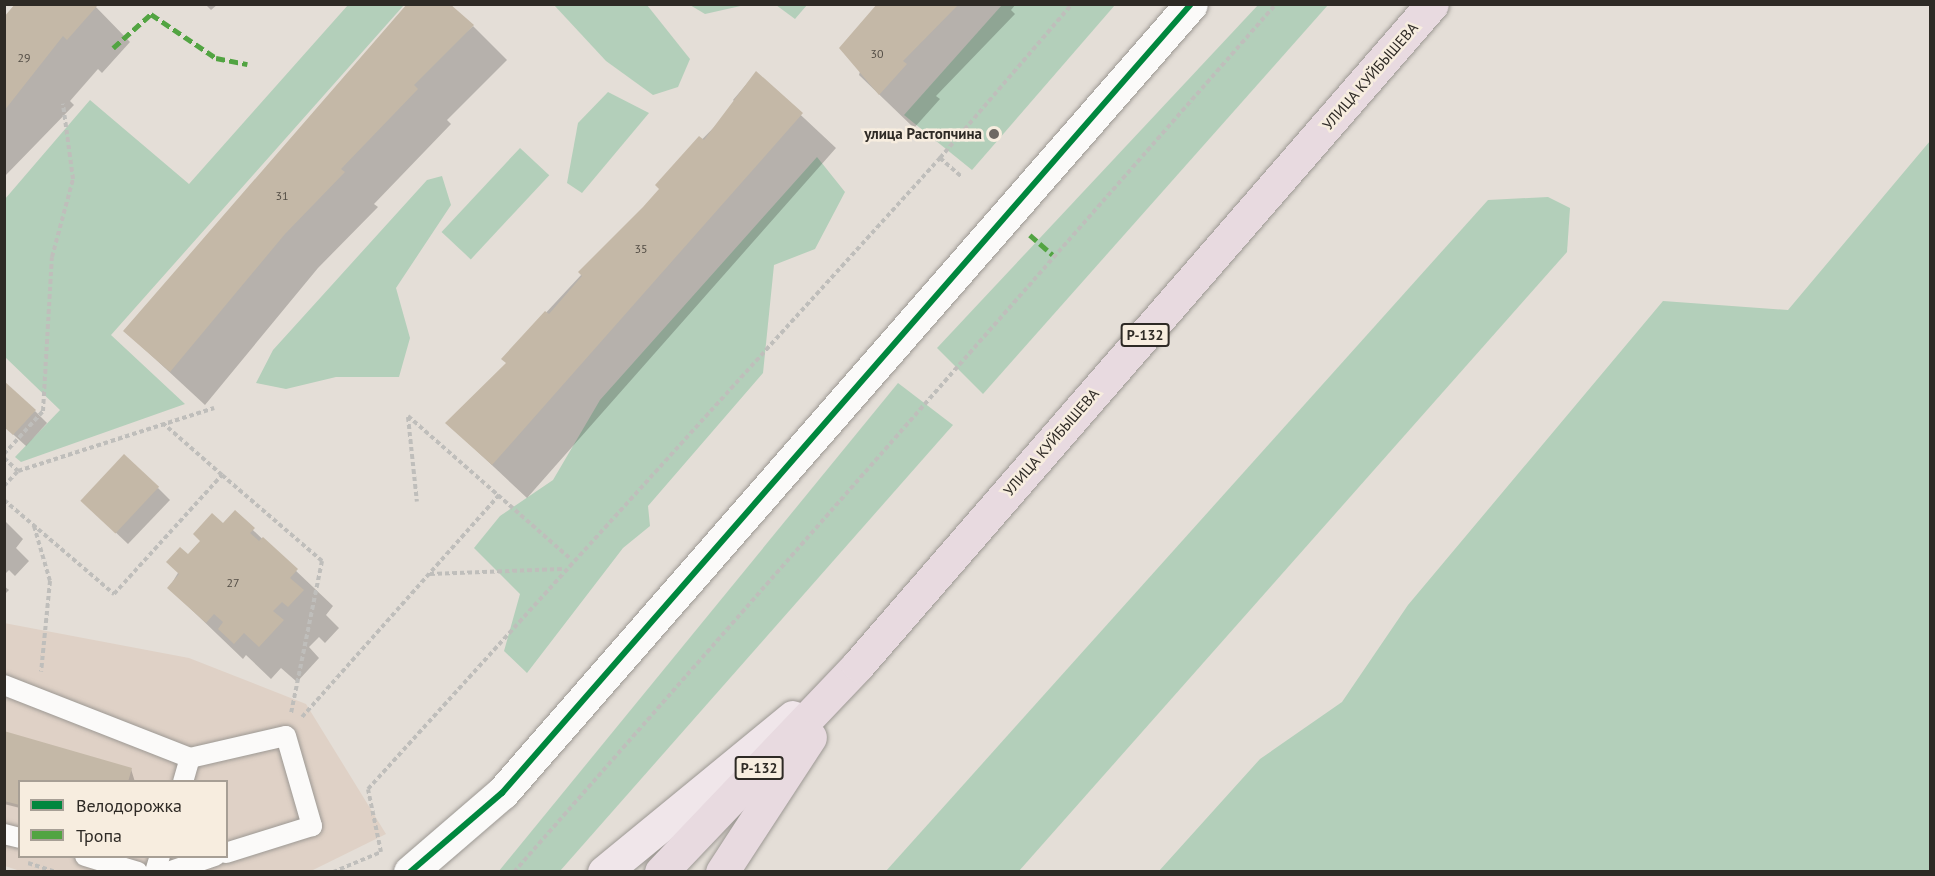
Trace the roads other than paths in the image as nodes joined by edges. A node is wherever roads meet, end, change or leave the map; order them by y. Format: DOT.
graph roads {
  1 [pos="1191,4"];
  2 [pos="1432,4"];
  3 [pos="858,665"];
  4 [pos="4,685"];
  5 [pos="190,758"];
  6 [pos="184,780"];
  7 [pos="228,852"];
  8 [pos="92,858"];
  9 [pos="209,858"];
  10 [pos="138,872"];
  11 [pos="168,872"];
  12 [pos="410,872"];
  13 [pos="604,872"];
  14 [pos="661,872"];
  15 [pos="722,872"];
  1 -- 12 [label="street"];
  2 -- 3 [label="highway, УЛИЦА КУЙБЫШЕВА / Р-132"];
  3 -- 13 [label="main road"];
  3 -- 14 [label="highway, УЛИЦА КУЙБЫШЕВА / Р-132"];
  3 -- 15 [label="highway, Р-132"];
  4 -- 5 [label="lane"];
  5 -- 6 [label="lane"];
  5 -- 7 [label="lane"];
  8 -- 10 [label="lane"];
  9 -- 11 [label="lane"];
}
